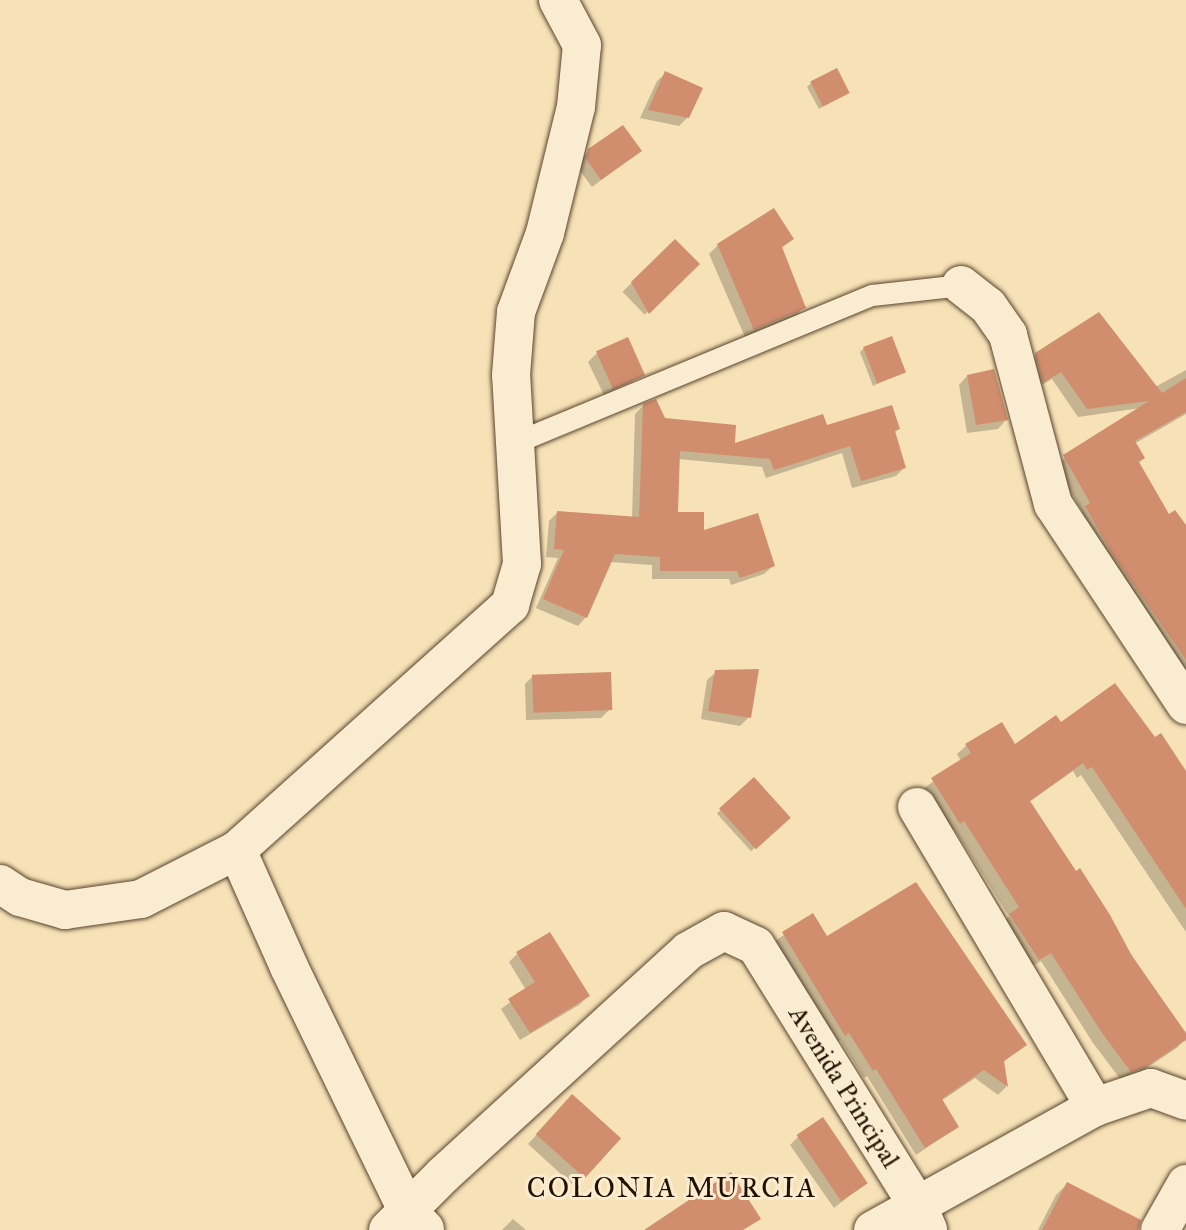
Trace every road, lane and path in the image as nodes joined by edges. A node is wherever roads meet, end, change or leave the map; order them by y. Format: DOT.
graph roads {
  1 [pos="558,0"];
  2 [pos="961,285"];
  3 [pos="514,443"];
  4 [pos="1186,705"];
  5 [pos="917,807"];
  6 [pos="237,849"];
  7 [pos="0,884"];
  8 [pos="1186,1101"];
  9 [pos="1096,1107"];
  10 [pos="1186,1184"];
  11 [pos="923,1218"];
  12 [pos="407,1224"];
  13 [pos="873,1230"];
  14 [pos="1160,1230"];
  1 -- 3 [label="street"];
  2 -- 3 [label="lane"];
  2 -- 4 [label="street"];
  3 -- 6 [label="street"];
  5 -- 9 [label="street"];
  6 -- 7 [label="street"];
  6 -- 12 [label="street"];
  8 -- 9 [label="street"];
  9 -- 11 [label="street"];
  10 -- 14 [label="street"];
  11 -- 12 [label="street, Avenida Principal"];
  11 -- 13 [label="street"];
}
